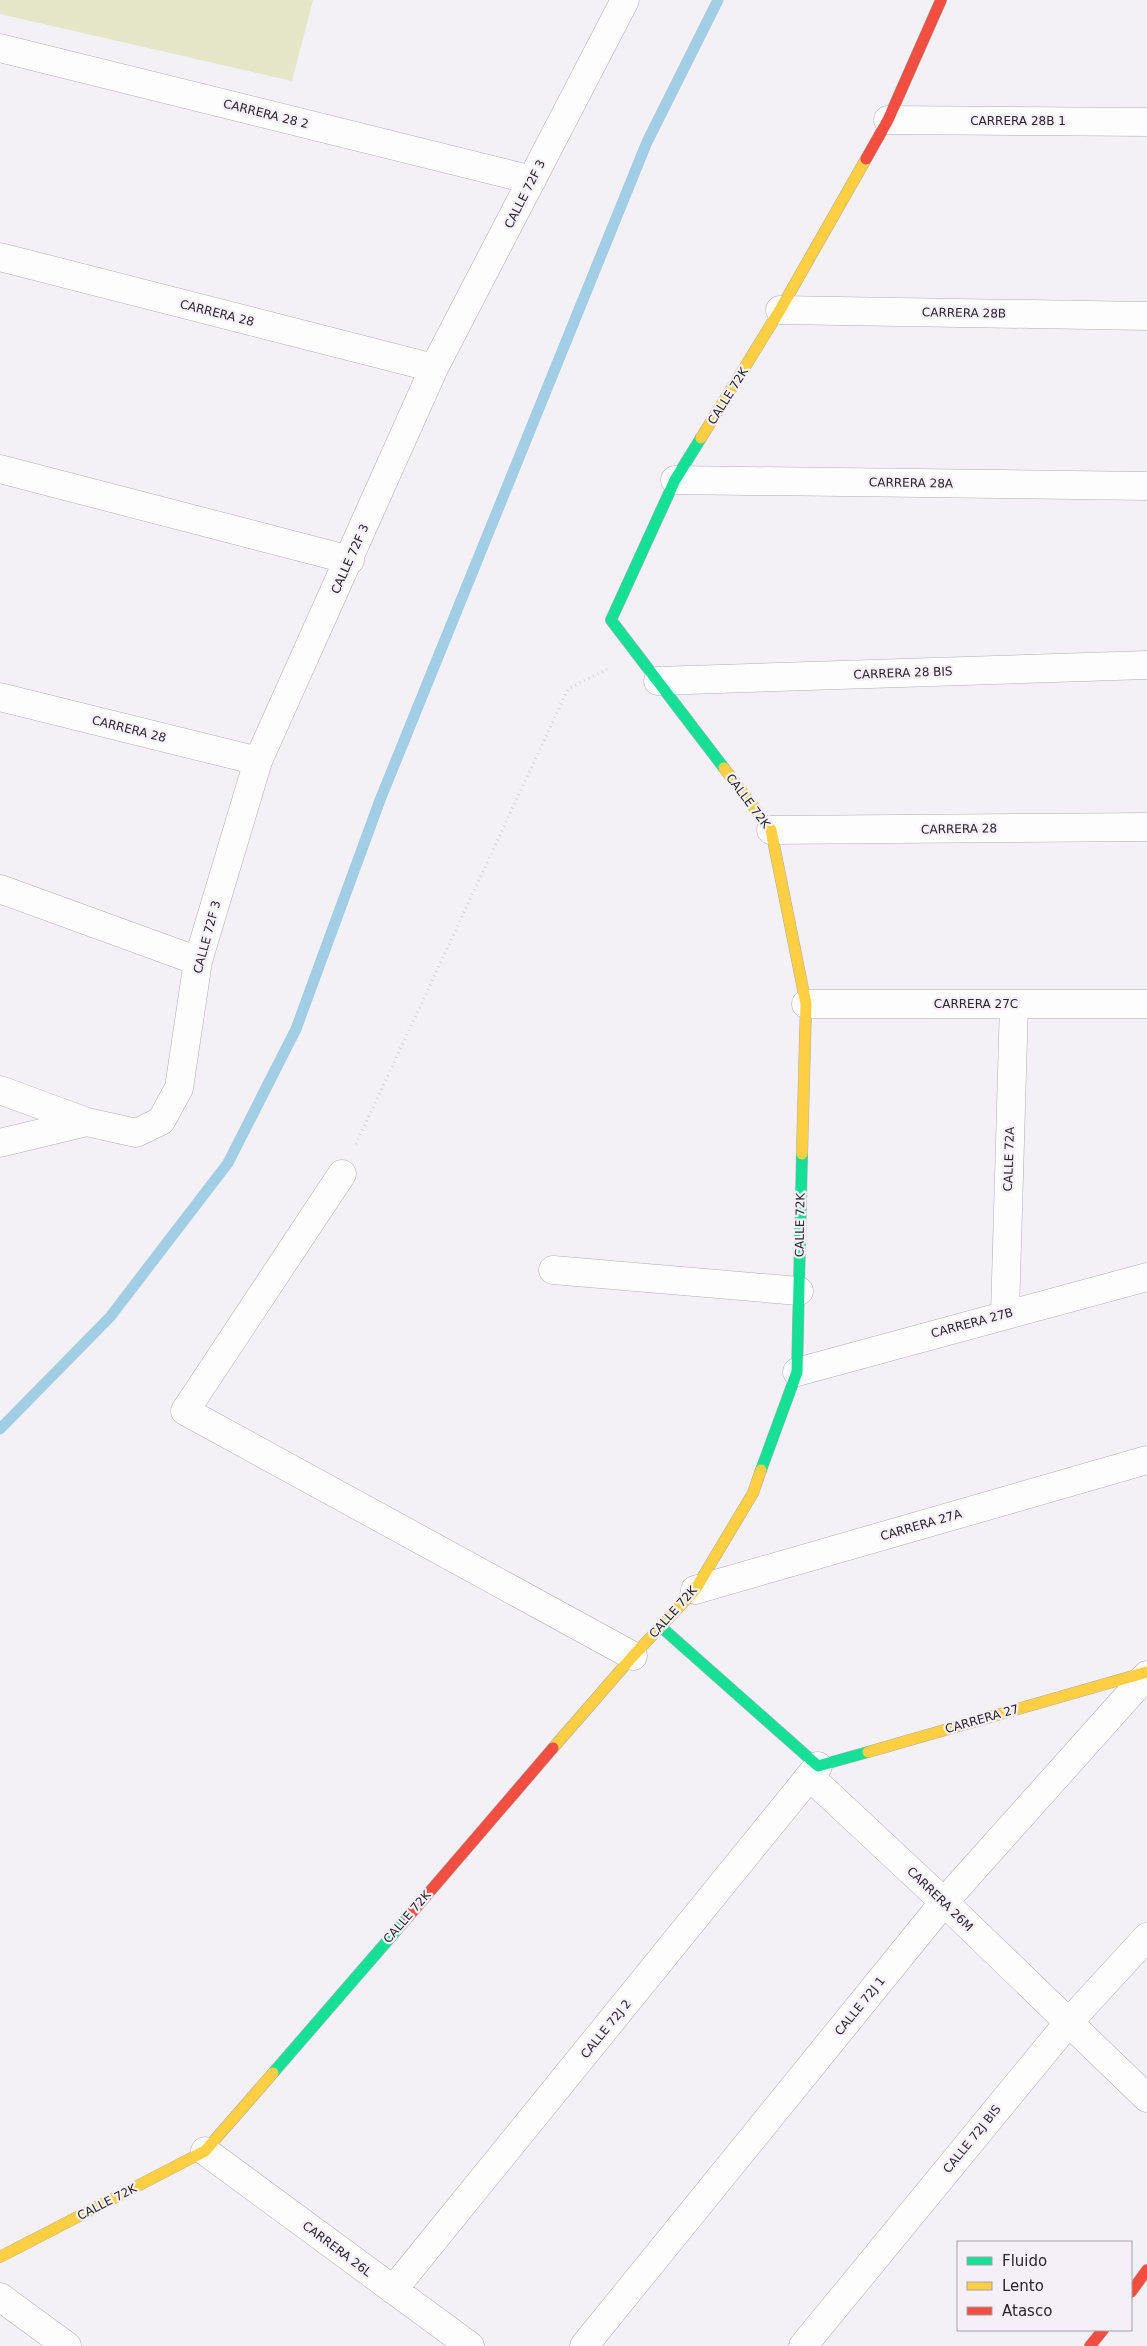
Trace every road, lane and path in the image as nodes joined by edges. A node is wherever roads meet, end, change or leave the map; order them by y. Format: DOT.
graph roads {
  1 [pos="625,0"];
  2 [pos="941,0"];
  3 [pos="0,48"];
  4 [pos="888,120"];
  5 [pos="1147,122"];
  6 [pos="532,180"];
  7 [pos="0,257"];
  8 [pos="780,310"];
  9 [pos="1147,316"];
  10 [pos="434,368"];
  11 [pos="0,469"];
  12 [pos="675,480"];
  13 [pos="1147,486"];
  14 [pos="350,560"];
  15 [pos="636,653"];
  16 [pos="1147,665"];
  17 [pos="658,681"];
  18 [pos="0,696"];
  19 [pos="258,761"];
  20 [pos="1147,827"];
  21 [pos="770,830"];
  22 [pos="0,889"];
  23 [pos="198,961"];
  24 [pos="806,1004"];
  25 [pos="1014,1004"];
  26 [pos="1147,1004"];
  27 [pos="0,1090"];
  28 [pos="87,1122"];
  29 [pos="0,1143"];
  30 [pos="342,1174"];
  31 [pos="553,1270"];
  32 [pos="1147,1277"];
  33 [pos="799,1292"];
  34 [pos="1004,1314"];
  35 [pos="797,1372"];
  36 [pos="1147,1460"];
  37 [pos="695,1590"];
  38 [pos="660,1626"];
  39 [pos="633,1656"];
  40 [pos="1147,1673"];
  41 [pos="814,1772"];
  42 [pos="944,1902"];
  43 [pos="1147,1937"];
  44 [pos="1068,2023"];
  45 [pos="1147,2098"];
  46 [pos="205,2151"];
  47 [pos="0,2258"];
  48 [pos="1147,2270"];
  49 [pos="393,2290"];
  50 [pos="1132,2291"];
  51 [pos="0,2297"];
  52 [pos="1101,2331"];
  53 [pos="67,2346"];
  54 [pos="470,2346"];
  55 [pos="584,2346"];
  56 [pos="802,2346"];
  57 [pos="1090,2346"];
  1 -- 6 [label="street, CALLE 72F 3"];
  2 -- 4 [label="street, CALLE 72K"];
  3 -- 6 [label="street, CARRERA 28 2"];
  4 -- 5 [label="street, CARRERA 28B 1"];
  4 -- 8 [label="street, CALLE 72K"];
  6 -- 10 [label="street, CALLE 72F 3"];
  7 -- 10 [label="street, CARRERA 28"];
  8 -- 9 [label="street, CARRERA 28B"];
  8 -- 12 [label="street, CALLE 72K"];
  10 -- 14 [label="street, CALLE 72F 3"];
  11 -- 14 [label="street"];
  12 -- 13 [label="street, CARRERA 28A"];
  12 -- 15 [label="street, CALLE 72K"];
  14 -- 19 [label="street, CALLE 72F 3"];
  15 -- 17 [label="street, CALLE 72K"];
  15 -- 30 [label="path"];
  16 -- 17 [label="street, CARRERA 28 BIS"];
  17 -- 21 [label="street, CALLE 72K"];
  18 -- 19 [label="street, CARRERA 28"];
  19 -- 23 [label="street, CALLE 72F 3"];
  20 -- 21 [label="street, CARRERA 28"];
  21 -- 24 [label="street, CALLE 72K"];
  22 -- 23 [label="street"];
  23 -- 28 [label="street, CALLE 72F 3"];
  24 -- 25 [label="street, CARRERA 27C"];
  24 -- 33 [label="street, CALLE 72K"];
  25 -- 26 [label="street, CARRERA 27C"];
  25 -- 34 [label="street, CALLE 72A"];
  27 -- 28 [label="street"];
  28 -- 29 [label="street"];
  30 -- 39 [label="street"];
  31 -- 33 [label="street"];
  32 -- 34 [label="street, CARRERA 27B"];
  33 -- 35 [label="street, CALLE 72K"];
  34 -- 35 [label="street, CARRERA 27B"];
  35 -- 37 [label="street, CALLE 72K"];
  36 -- 37 [label="street, CARRERA 27A"];
  37 -- 38 [label="street, CALLE 72K"];
  38 -- 39 [label="street, CALLE 72K"];
  38 -- 41 [label="street, CARRERA 26M"];
  39 -- 46 [label="street, CALLE 72K"];
  40 -- 41 [label="street, CARRERA 27"];
  40 -- 42 [label="street, CALLE 72J 1"];
  41 -- 42 [label="street, CARRERA 26M"];
  41 -- 49 [label="street, CALLE 72J 2"];
  42 -- 44 [label="street, CARRERA 26M"];
  42 -- 55 [label="street, CALLE 72J 1"];
  43 -- 44 [label="street, CALLE 72J BIS"];
  44 -- 45 [label="street, CARRERA 26M"];
  44 -- 56 [label="street, CALLE 72J BIS"];
  46 -- 47 [label="street, CALLE 72K"];
  46 -- 49 [label="street, CARRERA 26L"];
  48 -- 50 [label="street"];
  49 -- 54 [label="street, CARRERA 26L"];
  51 -- 53 [label="street"];
  52 -- 57 [label="street"];
}
